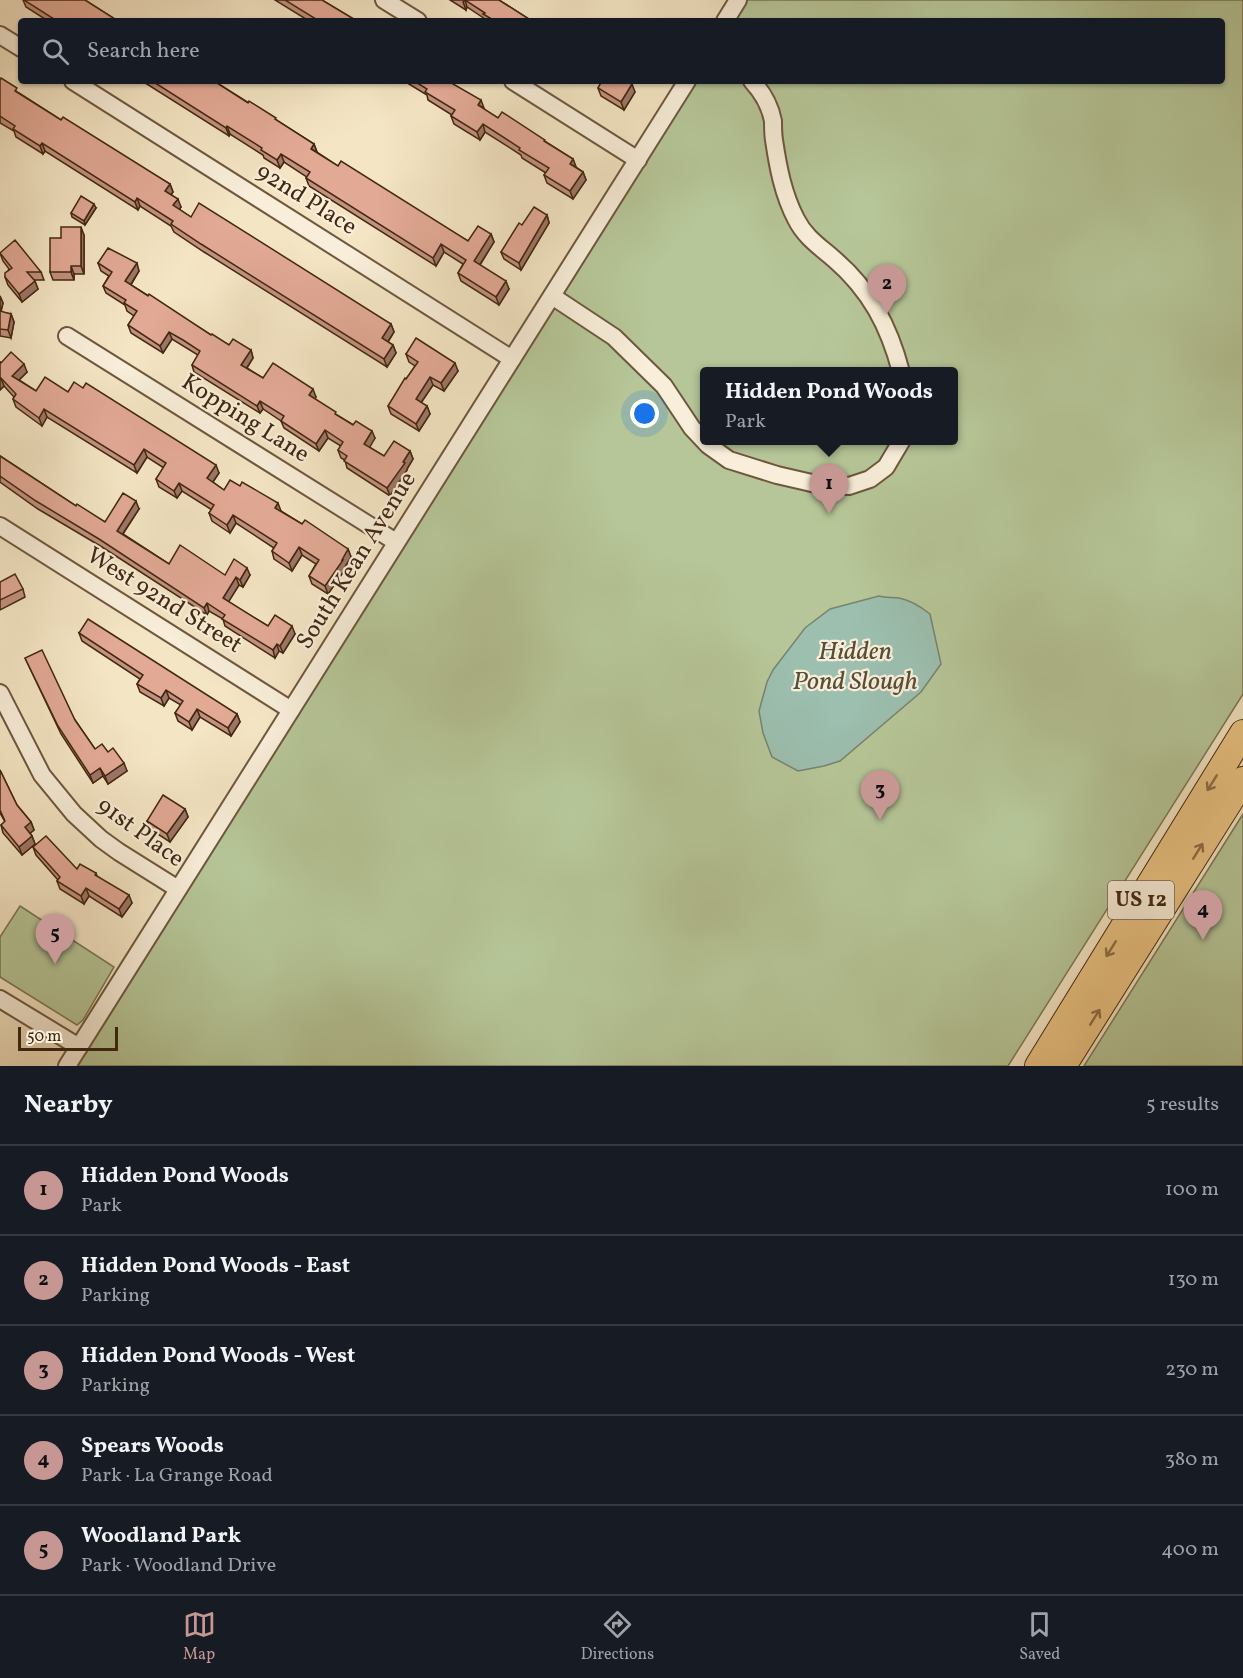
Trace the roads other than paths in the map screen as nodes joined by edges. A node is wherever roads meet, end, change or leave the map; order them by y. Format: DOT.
graph roads {
  1 [pos="384,0"];
  2 [pos="738,0"];
  3 [pos="413,18"];
  4 [pos="727,18"];
  5 [pos="0,35"];
  6 [pos="18,46"];
  7 [pos="78,84"];
  8 [pos="518,84"];
  9 [pos="685,84"];
  10 [pos="755,84"];
  11 [pos="638,160"];
  12 [pos="552,296"];
  13 [pos="67,336"];
  14 [pos="512,359"];
  15 [pos="900,367"];
  16 [pos="700,436"];
  17 [pos="708,445"];
  18 [pos="900,445"];
  19 [pos="4,533"];
  20 [pos="396,542"];
  21 [pos="0,693"];
  22 [pos="291,710"];
  23 [pos="1243,733"];
  24 [pos="1243,780"];
  25 [pos="178,889"];
  26 [pos="0,999"];
  27 [pos="79,1047"];
  28 [pos="67,1066"];
  29 [pos="1038,1066"];
  30 [pos="1063,1066"];
  1 -- 3 [label="street"];
  2 -- 4 [label="street"];
  5 -- 6 [label="street"];
  7 -- 14 [label="street, 92nd Place"];
  8 -- 11 [label="street"];
  9 -- 11 [label="street, South Kean Avenue"];
  10 -- 15 [label="street"];
  11 -- 12 [label="street, South Kean Avenue"];
  12 -- 14 [label="street, South Kean Avenue"];
  12 -- 16 [label="street"];
  13 -- 20 [label="street, Kopping Lane"];
  14 -- 20 [label="street, South Kean Avenue"];
  17 -- 18 [label="street"];
  19 -- 22 [label="street, West 92nd Street"];
  20 -- 22 [label="street, South Kean Avenue"];
  21 -- 25 [label="street, 91st Place"];
  22 -- 25 [label="street, South Kean Avenue"];
  23 -- 29 [label="highway, US 12, one-way"];
  30 -- 24 [label="highway, US 12, one-way"];
  25 -- 27 [label="street, South Kean Avenue"];
  26 -- 27 [label="street"];
  27 -- 28 [label="street, South Kean Avenue"];
}
